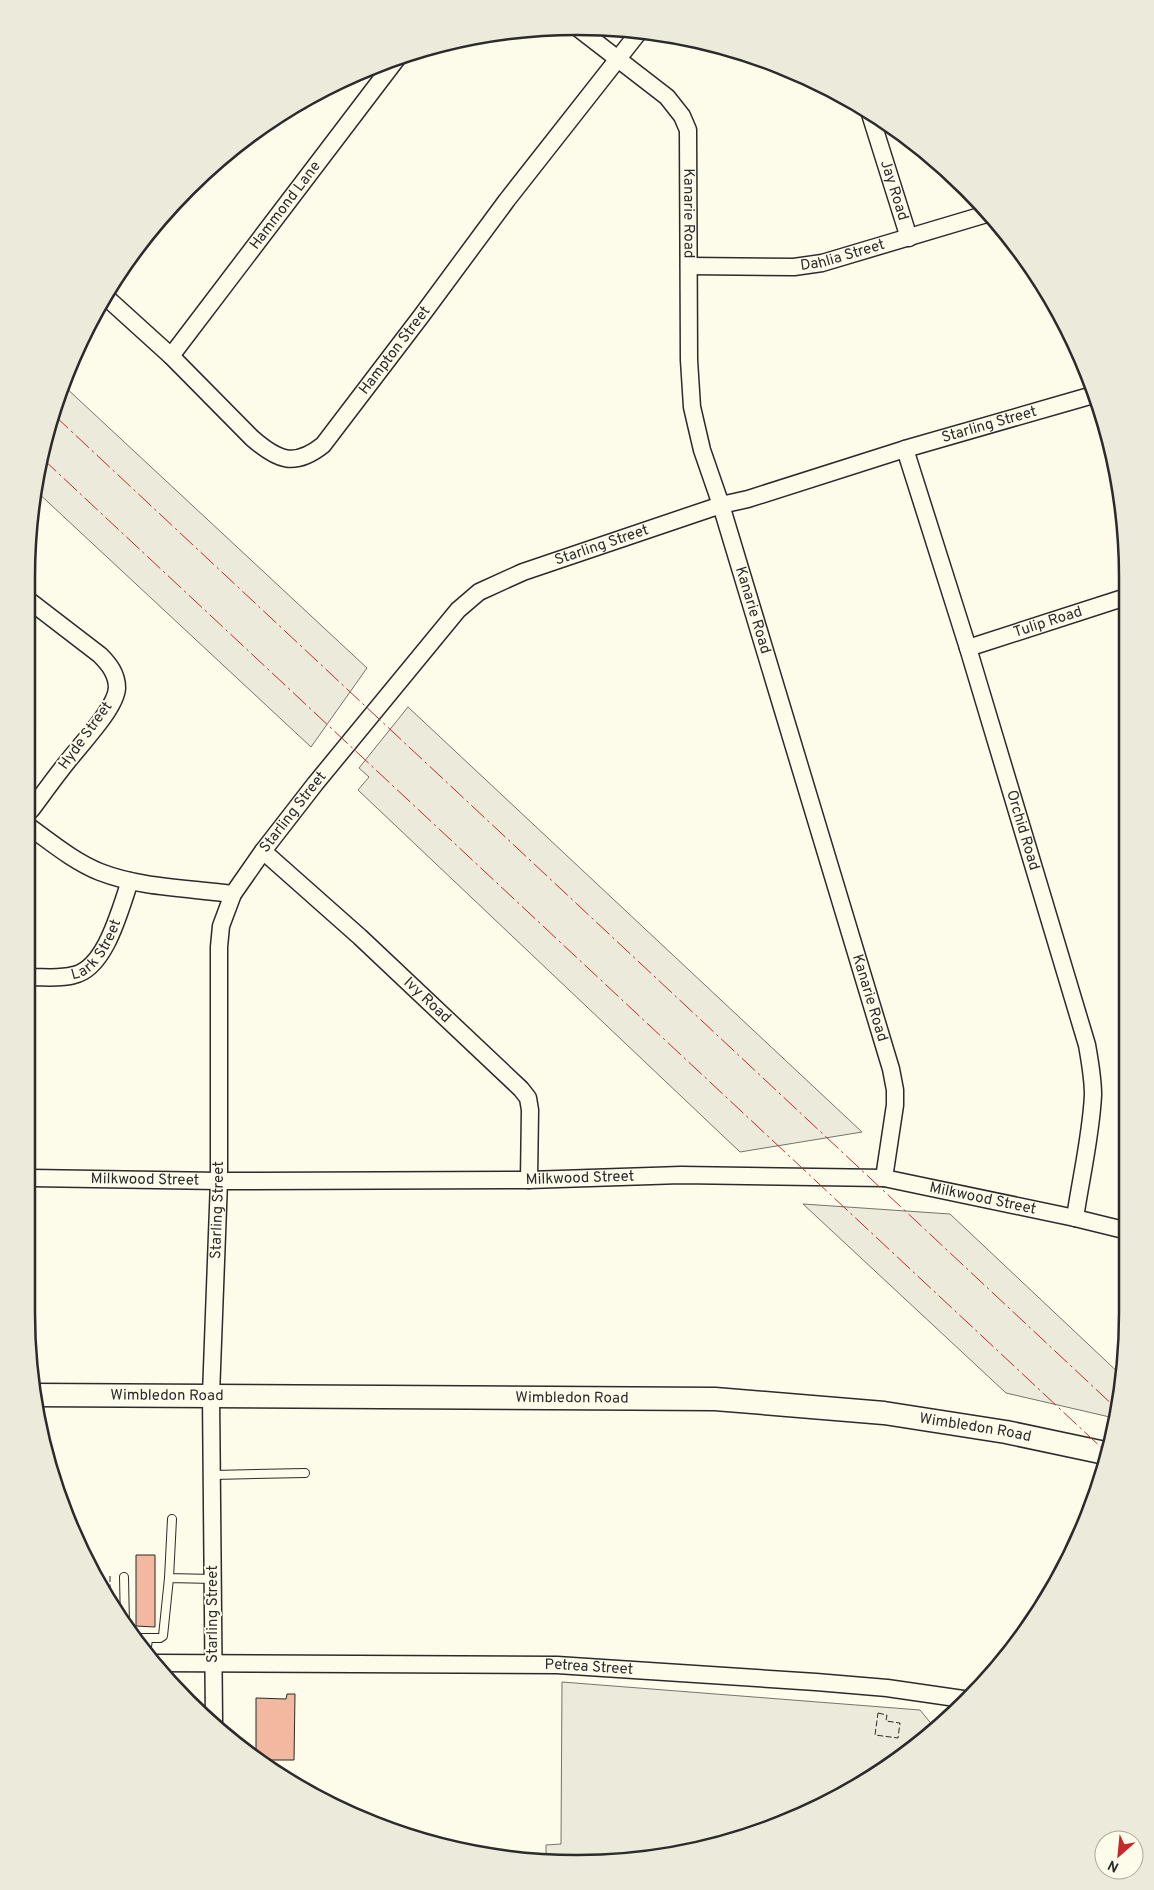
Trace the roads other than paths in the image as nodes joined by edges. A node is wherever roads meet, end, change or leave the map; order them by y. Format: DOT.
graph roads {
  1 [pos="588,35"];
  2 [pos="634,38"];
  3 [pos="618,59"];
  4 [pos="389,69"];
  5 [pos="873,123"];
  6 [pos="980,216"];
  7 [pos="909,238"];
  8 [pos="689,266"];
  9 [pos="111,301"];
  10 [pos="171,356"];
  11 [pos="1088,397"];
  12 [pos="905,449"];
  13 [pos="721,505"];
  14 [pos="1119,599"];
  15 [pos="35,605"];
  16 [pos="968,648"];
  17 [pos="35,805"];
  18 [pos="35,831"];
  19 [pos="263,851"];
  20 [pos="130,881"];
  21 [pos="233,894"];
  22 [pos="35,977"];
  23 [pos="35,1178"];
  24 [pos="884,1178"];
  25 [pos="529,1180"];
  26 [pos="219,1181"];
  27 [pos="1075,1218"];
  28 [pos="1119,1229"];
  29 [pos="42,1395"];
  30 [pos="211,1395"];
  31 [pos="1101,1452"];
  32 [pos="305,1473"];
  33 [pos="213,1474"];
  34 [pos="172,1519"];
  35 [pos="124,1577"];
  36 [pos="169,1578"];
  37 [pos="213,1579"];
  38 [pos="125,1612"];
  39 [pos="144,1639"];
  40 [pos="148,1639"];
  41 [pos="147,1643"];
  42 [pos="164,1663"];
  43 [pos="214,1663"];
  44 [pos="954,1701"];
  45 [pos="214,1714"];
  1 -- 3 [label="street, Kanarie Road"];
  2 -- 3 [label="street, Hampton Street"];
  3 -- 8 [label="street, Kanarie Road"];
  3 -- 10 [label="street, Hampton Street"];
  4 -- 10 [label="street, Hammond Lane"];
  5 -- 7 [label="street, Jay Road"];
  6 -- 7 [label="street, Dahlia Street"];
  7 -- 8 [label="street, Dahlia Street"];
  8 -- 13 [label="street, Kanarie Road"];
  9 -- 10 [label="street, Hampton Street"];
  11 -- 12 [label="street, Starling Street"];
  12 -- 13 [label="street, Starling Street"];
  12 -- 16 [label="street, Orchid Road"];
  13 -- 19 [label="street, Starling Street"];
  13 -- 24 [label="street, Kanarie Road"];
  14 -- 16 [label="street, Tulip Road"];
  15 -- 17 [label="street, Hyde Street"];
  16 -- 27 [label="street, Orchid Road"];
  18 -- 20 [label="street"];
  19 -- 21 [label="street, Starling Street"];
  19 -- 25 [label="street, Ivy Road"];
  20 -- 21 [label="street"];
  20 -- 22 [label="street, Lark Street"];
  21 -- 26 [label="street, Starling Street"];
  23 -- 26 [label="street, Milkwood Street"];
  24 -- 25 [label="street, Milkwood Street"];
  24 -- 27 [label="street, Milkwood Street"];
  25 -- 26 [label="street, Milkwood Street"];
  26 -- 30 [label="street, Starling Street"];
  27 -- 28 [label="street, Milkwood Street"];
  29 -- 30 [label="street, Wimbledon Road"];
  30 -- 31 [label="street, Wimbledon Road"];
  30 -- 33 [label="street, Starling Street"];
  32 -- 33 [label="lane"];
  33 -- 37 [label="street, Starling Street"];
  34 -- 36 [label="lane"];
  35 -- 38 [label="lane"];
  36 -- 37 [label="lane"];
  36 -- 40 [label="lane"];
  37 -- 43 [label="street, Starling Street"];
  39 -- 40 [label="lane"];
  40 -- 41 [label="lane"];
  42 -- 43 [label="street, Petrea Street"];
  43 -- 44 [label="street, Petrea Street"];
  43 -- 45 [label="street, Starling Street"];
}
